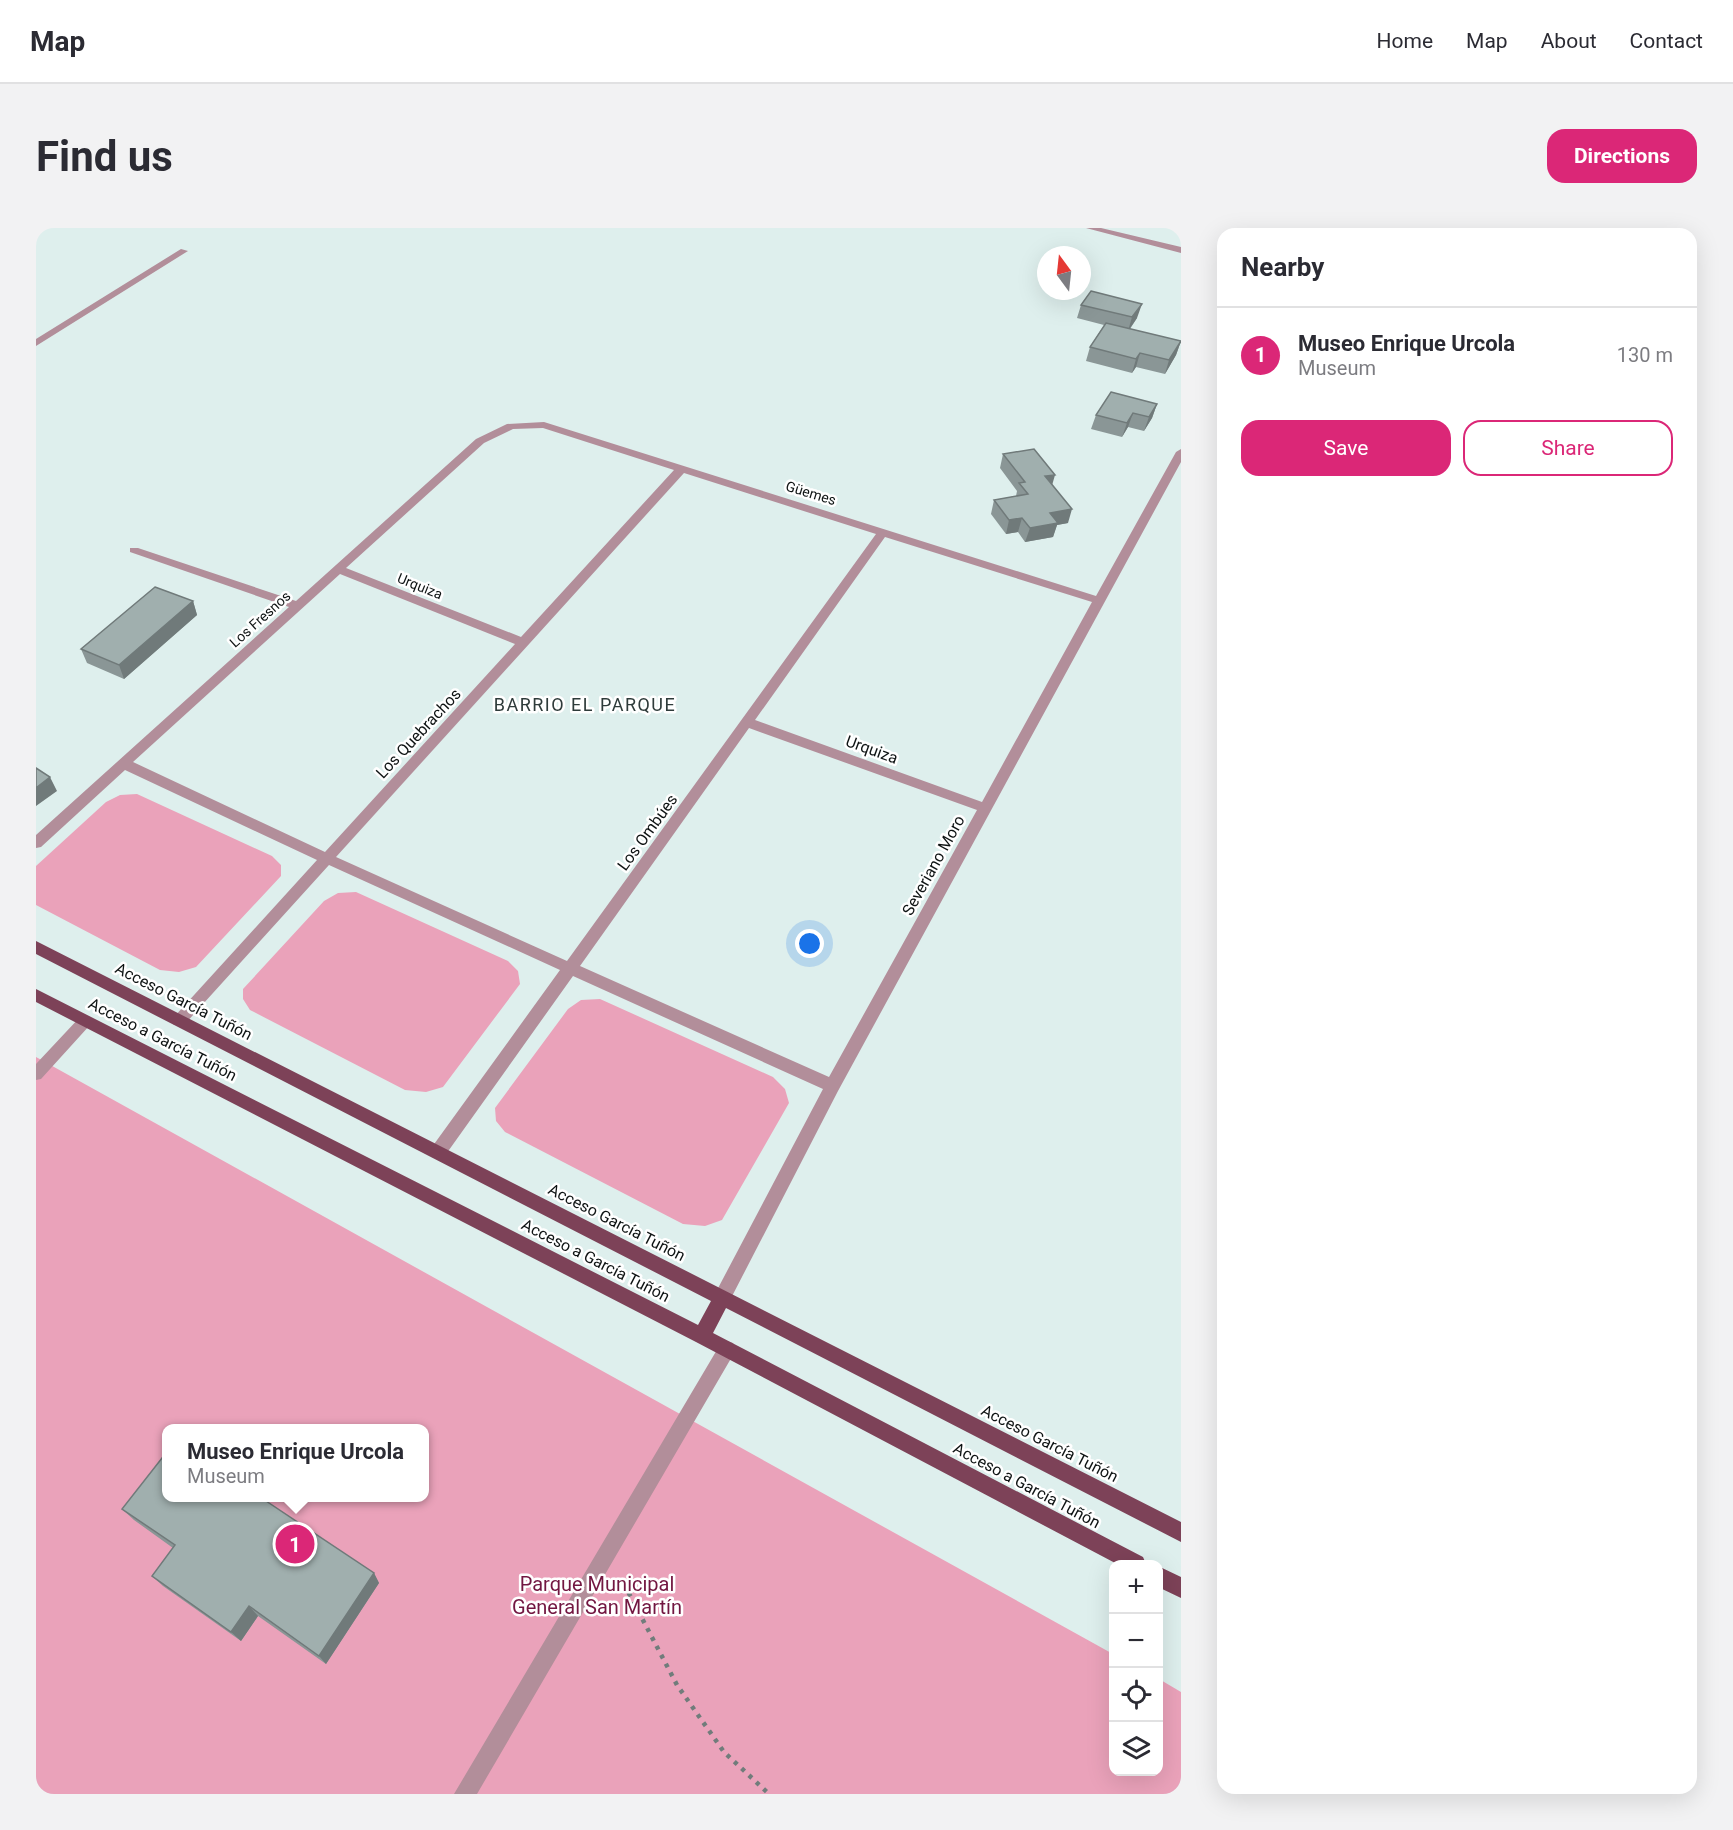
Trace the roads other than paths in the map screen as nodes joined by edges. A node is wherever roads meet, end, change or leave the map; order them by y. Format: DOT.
graph roads {
  1 [pos="1090,228"];
  2 [pos="1181,250"];
  3 [pos="184,251"];
  4 [pos="36,343"];
  5 [pos="511,426"];
  6 [pos="1181,452"];
  7 [pos="681,469"];
  8 [pos="884,531"];
  9 [pos="134,550"];
  10 [pos="338,569"];
  11 [pos="1100,601"];
  12 [pos="297,606"];
  13 [pos="524,643"];
  14 [pos="747,722"];
  15 [pos="123,763"];
  16 [pos="985,808"];
  17 [pos="36,843"];
  18 [pos="325,858"];
  19 [pos="36,947"];
  20 [pos="571,967"];
  21 [pos="36,995"];
  22 [pos="85,1021"];
  23 [pos="179,1021"];
  24 [pos="36,1074"];
  25 [pos="832,1086"];
  26 [pos="438,1152"];
  27 [pos="722,1298"];
  28 [pos="702,1336"];
  29 [pos="727,1349"];
  30 [pos="1181,1532"];
  31 [pos="1128,1560"];
  32 [pos="1163,1579"];
  33 [pos="1181,1588"];
  34 [pos="465,1794"];
  1 -- 2 [label="street"];
  3 -- 4 [label="street"];
  5 -- 7 [label="street, Güemes"];
  5 -- 10 [label="street, Los Fresnos"];
  6 -- 11 [label="street, Severiano Moro"];
  7 -- 8 [label="street, Güemes"];
  7 -- 13 [label="street, Los Quebrachos"];
  8 -- 11 [label="street, Güemes"];
  8 -- 14 [label="street, Los Ombúes"];
  9 -- 12 [label="street"];
  10 -- 12 [label="street, Los Fresnos"];
  10 -- 13 [label="street, Urquiza"];
  11 -- 16 [label="street, Severiano Moro"];
  12 -- 15 [label="street, Los Fresnos"];
  13 -- 18 [label="street, Los Quebrachos"];
  14 -- 16 [label="street, Urquiza"];
  14 -- 20 [label="street, Los Ombúes"];
  15 -- 17 [label="street, Los Fresnos"];
  15 -- 18 [label="street"];
  16 -- 25 [label="street, Severiano Moro"];
  18 -- 20 [label="street"];
  18 -- 23 [label="street, Los Quebrachos"];
  19 -- 23 [label="main road, Acceso García Tuñón"];
  20 -- 25 [label="street"];
  20 -- 26 [label="street, Los Ombúes"];
  21 -- 22 [label="main road, Acceso a García Tuñón"];
  22 -- 24 [label="street"];
  22 -- 28 [label="main road, Acceso a García Tuñón"];
  23 -- 26 [label="main road, Acceso García Tuñón"];
  25 -- 27 [label="street, Severiano Moro"];
  26 -- 27 [label="main road, Acceso García Tuñón"];
  27 -- 28 [label="main road"];
  27 -- 30 [label="main road, Acceso García Tuñón"];
  28 -- 29 [label="main road, Acceso a García Tuñón"];
  29 -- 31 [label="main road, Acceso a García Tuñón"];
  29 -- 34 [label="street"];
  32 -- 33 [label="main road"];
}
